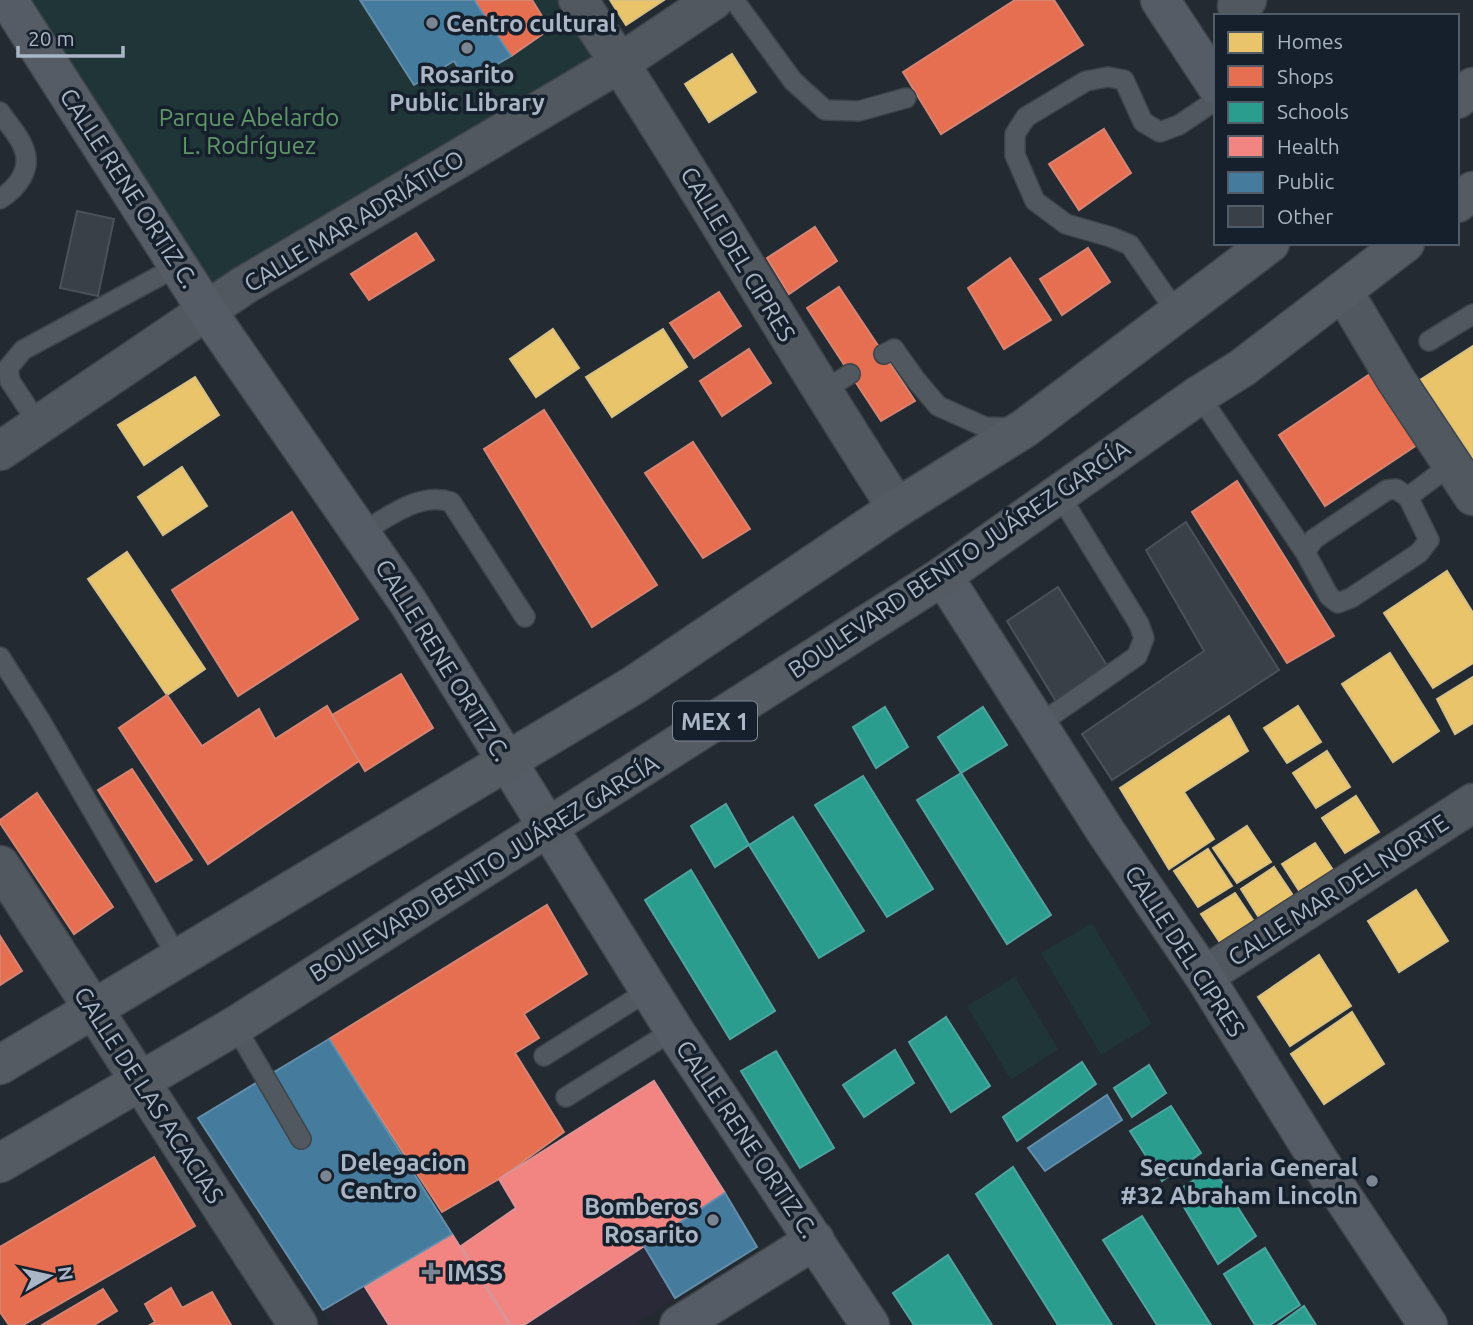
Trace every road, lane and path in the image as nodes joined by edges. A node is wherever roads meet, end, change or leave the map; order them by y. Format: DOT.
graph roads {
  1 [pos="8,0"];
  2 [pos="578,0"];
  3 [pos="714,0"];
  4 [pos="734,0"];
  5 [pos="1160,0"];
  6 [pos="620,63"];
  7 [pos="1214,82"];
  8 [pos="906,98"];
  9 [pos="1214,101"];
  10 [pos="0,112"];
  11 [pos="0,199"];
  12 [pos="1267,245"];
  13 [pos="1402,245"];
  14 [pos="178,266"];
  15 [pos="1343,291"];
  16 [pos="207,311"];
  17 [pos="1177,313"];
  18 [pos="1473,314"];
  19 [pos="1429,341"];
  20 [pos="884,354"];
  21 [pos="1199,395"];
  22 [pos="38,425"];
  23 [pos="1025,428"];
  24 [pos="0,451"];
  25 [pos="1452,464"];
  26 [pos="1059,494"];
  27 [pos="1473,496"];
  28 [pos="1408,497"];
  29 [pos="897,508"];
  30 [pos="361,533"];
  31 [pos="1305,552"];
  32 [pos="943,576"];
  33 [pos="525,617"];
  34 [pos="0,657"];
  35 [pos="1038,725"];
  36 [pos="507,761"];
  37 [pos="1473,803"];
  38 [pos="549,827"];
  39 [pos="0,865"];
  40 [pos="178,958"];
  41 [pos="1204,976"];
  42 [pos="651,989"];
  43 [pos="94,1009"];
  44 [pos="235,1026"];
  45 [pos="674,1030"];
  46 [pos="544,1056"];
  47 [pos="0,1065"];
  48 [pos="139,1083"];
  49 [pos="566,1097"];
  50 [pos="301,1139"];
  51 [pos="0,1163"];
  52 [pos="815,1240"];
  53 [pos="298,1325"];
  54 [pos="679,1325"];
  55 [pos="870,1325"];
  56 [pos="1428,1325"];
  1 -- 14 [label="main road, CALLE RENE ORTIZ C."];
  2 -- 6 [label="street, CALLE DEL CIPRES"];
  3 -- 6 [label="street, CALLE MAR ADRIÁTICO"];
  4 -- 8 [label="lane"];
  5 -- 7 [label="main road"];
  6 -- 16 [label="street, CALLE MAR ADRIÁTICO"];
  6 -- 29 [label="street, CALLE DEL CIPRES"];
  9 -- 17 [label="lane"];
  10 -- 11 [label="lane"];
  12 -- 17 [label="main road, MEX 1"];
  13 -- 15 [label="main road, BOULEVARD BENITO JUÁREZ GARCÍA / MEX 1"];
  14 -- 16 [label="main road, CALLE RENE ORTIZ C."];
  14 -- 22 [label="lane"];
  15 -- 21 [label="main road, BOULEVARD BENITO JUÁREZ GARCÍA / MEX 1"];
  15 -- 25 [label="street"];
  16 -- 22 [label="street, CALLE MAR ADRIÁTICO"];
  16 -- 30 [label="main road, CALLE RENE ORTIZ C."];
  17 -- 23 [label="main road, MEX 1"];
  18 -- 19 [label="lane"];
  20 -- 23 [label="lane"];
  21 -- 26 [label="main road, BOULEVARD BENITO JUÁREZ GARCÍA / MEX 1"];
  21 -- 31 [label="lane"];
  22 -- 24 [label="street, CALLE MAR ADRIÁTICO"];
  23 -- 29 [label="main road, MEX 1"];
  25 -- 27 [label="street"];
  25 -- 28 [label="lane"];
  26 -- 32 [label="main road, BOULEVARD BENITO JUÁREZ GARCÍA / MEX 1"];
  26 -- 35 [label="lane"];
  28 -- 31 [label="lane"];
  28 -- 31 [label="lane"];
  29 -- 36 [label="main road, MEX 1"];
  30 -- 33 [label="lane"];
  30 -- 36 [label="main road, CALLE RENE ORTIZ C."];
  32 -- 35 [label="main road, CALLE DEL CIPRES"];
  32 -- 38 [label="main road, BOULEVARD BENITO JUÁREZ GARCÍA / MEX 1"];
  34 -- 40 [label="lane"];
  35 -- 41 [label="main road, CALLE DEL CIPRES"];
  36 -- 38 [label="main road, CALLE RENE ORTIZ C."];
  36 -- 40 [label="main road, MEX 1"];
  37 -- 41 [label="street, CALLE MAR DEL NORTE"];
  38 -- 42 [label="main road, CALLE RENE ORTIZ C."];
  38 -- 44 [label="main road, BOULEVARD BENITO JUÁREZ GARCÍA / MEX 1"];
  39 -- 43 [label="street, CALLE DE LAS ACACIAS"];
  40 -- 43 [label="main road, MEX 1"];
  41 -- 56 [label="main road, CALLE DEL CIPRES"];
  42 -- 45 [label="main road, CALLE RENE ORTIZ C."];
  42 -- 46 [label="lane"];
  43 -- 47 [label="main road, MEX 1"];
  43 -- 48 [label="street, CALLE DE LAS ACACIAS"];
  44 -- 48 [label="main road, BOULEVARD BENITO JUÁREZ GARCÍA / MEX 1"];
  44 -- 50 [label="lane"];
  45 -- 49 [label="lane"];
  45 -- 52 [label="main road, CALLE RENE ORTIZ C."];
  48 -- 51 [label="main road, BOULEVARD BENITO JUÁREZ GARCÍA / MEX 1"];
  48 -- 53 [label="street, CALLE DE LAS ACACIAS"];
  52 -- 54 [label="main road"];
  52 -- 55 [label="main road, CALLE RENE ORTIZ C."];
}
